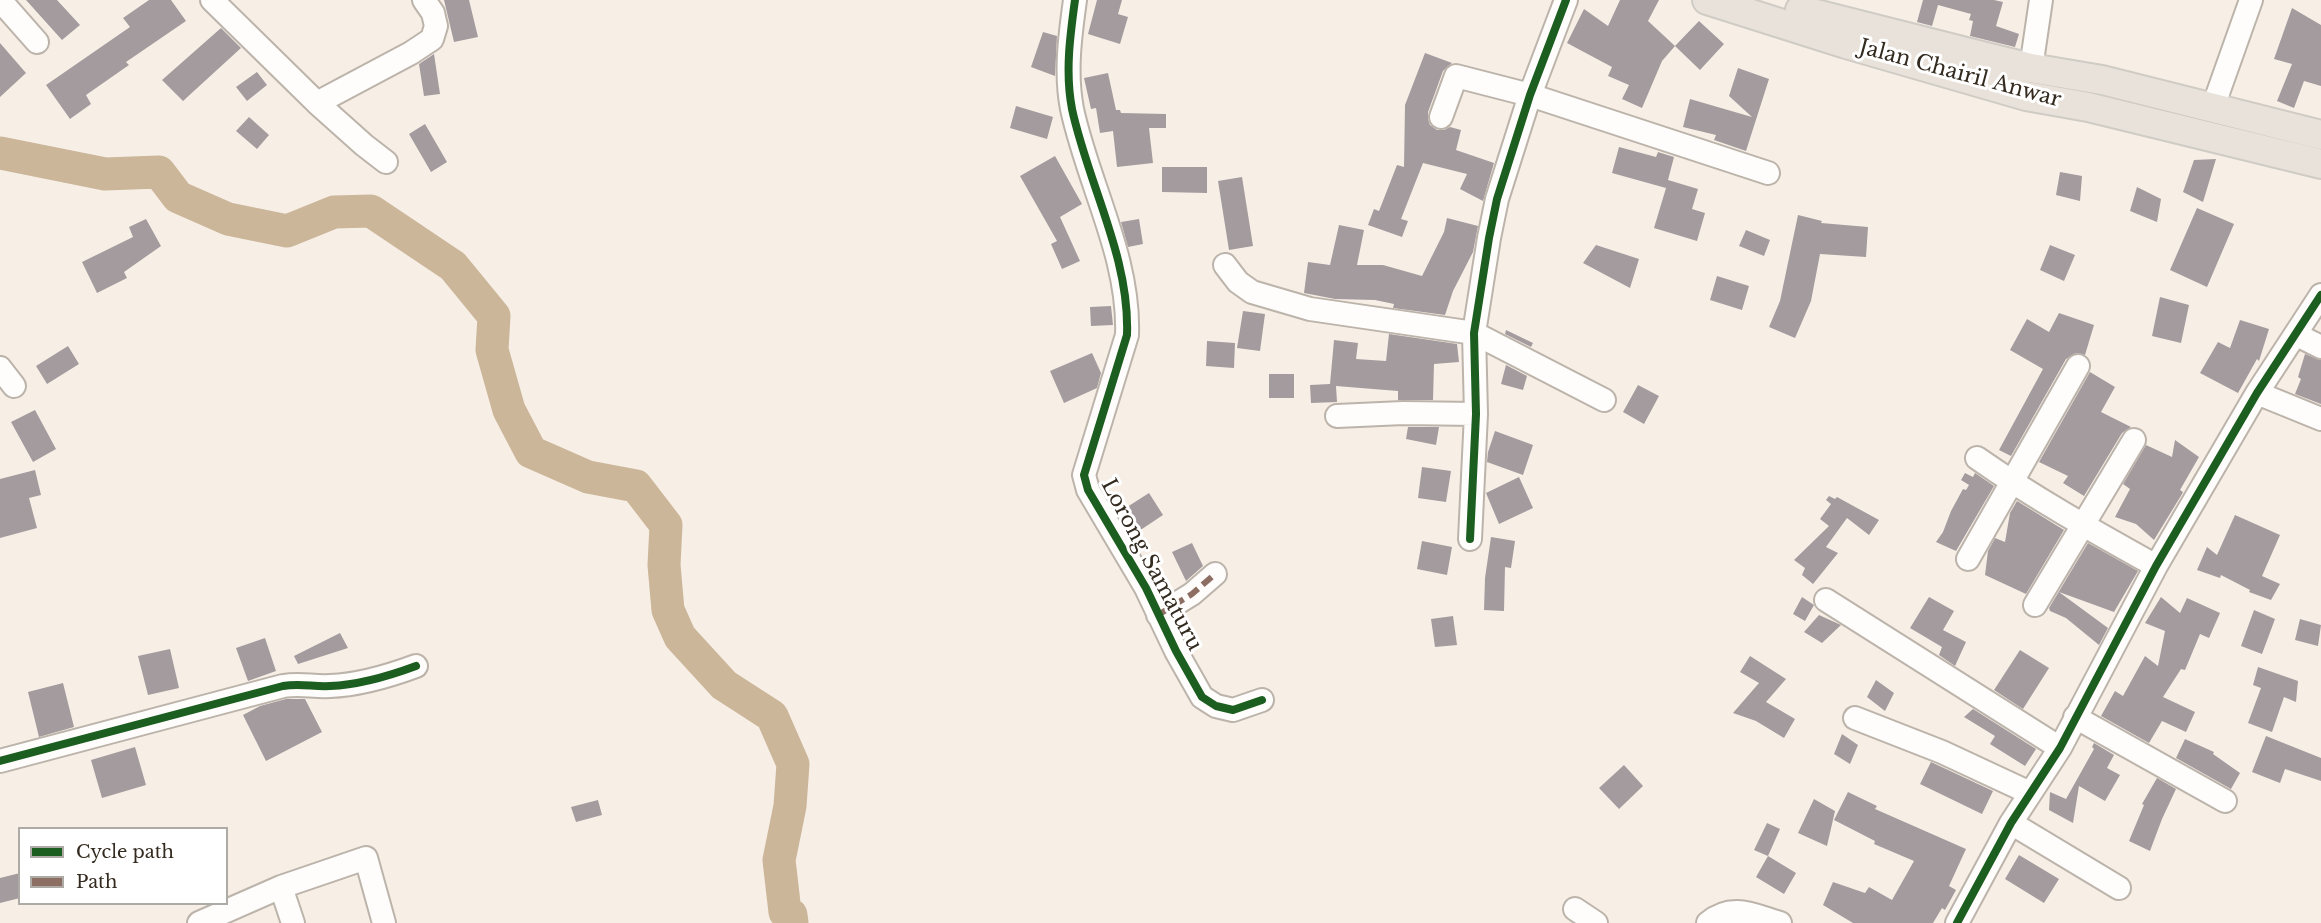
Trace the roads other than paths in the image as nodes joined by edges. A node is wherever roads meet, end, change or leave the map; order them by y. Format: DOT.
graph roads {
  1 [pos="0,0"];
  2 [pos="212,0"];
  3 [pos="424,0"];
  4 [pos="1075,0"];
  5 [pos="1566,0"];
  6 [pos="1707,0"];
  7 [pos="1763,0"];
  8 [pos="2041,0"];
  9 [pos="2251,0"];
  10 [pos="37,42"];
  11 [pos="2031,68"];
  12 [pos="1530,95"];
  13 [pos="317,103"];
  14 [pos="2213,107"];
  15 [pos="1441,117"];
  16 [pos="2321,135"];
  17 [pos="386,162"];
  18 [pos="2321,164"];
  19 [pos="1768,173"];
  20 [pos="1225,265"];
  21 [pos="2321,295"];
  22 [pos="1474,333"];
  23 [pos="2297,334"];
  24 [pos="2321,347"];
  25 [pos="2078,366"];
  26 [pos="0,368"];
  27 [pos="14,386"];
  28 [pos="2257,393"];
  29 [pos="1604,400"];
  30 [pos="1476,414"];
  31 [pos="1337,416"];
  32 [pos="2321,419"];
  33 [pos="2134,440"];
  34 [pos="1977,458"];
  35 [pos="2012,483"];
  36 [pos="2082,525"];
  37 [pos="1470,539"];
  38 [pos="1968,559"];
  39 [pos="2156,566"];
  40 [pos="1215,574"];
  41 [pos="1826,600"];
  42 [pos="2035,605"];
  43 [pos="1158,615"];
  44 [pos="416,666"];
  45 [pos="1262,700"];
  46 [pos="2075,717"];
  47 [pos="1855,718"];
  48 [pos="2060,748"];
  49 [pos="0,761"];
  50 [pos="2030,793"];
  51 [pos="2225,801"];
  52 [pos="2011,823"];
  53 [pos="281,887"];
  54 [pos="2119,888"];
  55 [pos="1575,909"];
  56 [pos="199,923"];
  57 [pos="293,923"];
  58 [pos="384,923"];
  59 [pos="1596,923"];
  60 [pos="1708,923"];
  61 [pos="1780,923"];
  62 [pos="1957,923"];
  1 -- 10 [label="street"];
  2 -- 13 [label="street"];
  3 -- 13 [label="street"];
  4 -- 43 [label="street, Lorong Samaturu"];
  5 -- 12 [label="street"];
  6 -- 18 [label="main road, Jalan Chairil Anwar"];
  7 -- 11 [label="main road, Jalan Chairil Anwar"];
  8 -- 11 [label="street"];
  9 -- 14 [label="street"];
  11 -- 14 [label="main road, Jalan Chairil Anwar"];
  12 -- 15 [label="street"];
  12 -- 19 [label="street"];
  12 -- 22 [label="street"];
  13 -- 17 [label="street"];
  14 -- 16 [label="main road, Jalan Chairil Anwar"];
  20 -- 22 [label="street"];
  21 -- 23 [label="street"];
  22 -- 29 [label="street"];
  22 -- 30 [label="street"];
  23 -- 24 [label="street"];
  23 -- 28 [label="street"];
  25 -- 35 [label="street"];
  26 -- 27 [label="street"];
  28 -- 32 [label="street"];
  28 -- 39 [label="street"];
  30 -- 31 [label="street"];
  30 -- 37 [label="street"];
  33 -- 36 [label="street"];
  34 -- 35 [label="street"];
  35 -- 36 [label="street"];
  35 -- 38 [label="street"];
  36 -- 39 [label="street"];
  36 -- 42 [label="street"];
  39 -- 46 [label="street"];
  40 -- 43 [label="street"];
  41 -- 48 [label="street"];
  43 -- 45 [label="street, Lorong Samaturu"];
  44 -- 49 [label="street"];
  46 -- 48 [label="street"];
  46 -- 51 [label="street"];
  47 -- 50 [label="street"];
  48 -- 50 [label="street"];
  50 -- 52 [label="street"];
  52 -- 54 [label="street"];
  52 -- 62 [label="street"];
  53 -- 56 [label="street"];
  53 -- 57 [label="street"];
  53 -- 58 [label="street"];
  55 -- 59 [label="street"];
  60 -- 61 [label="street"];
}
